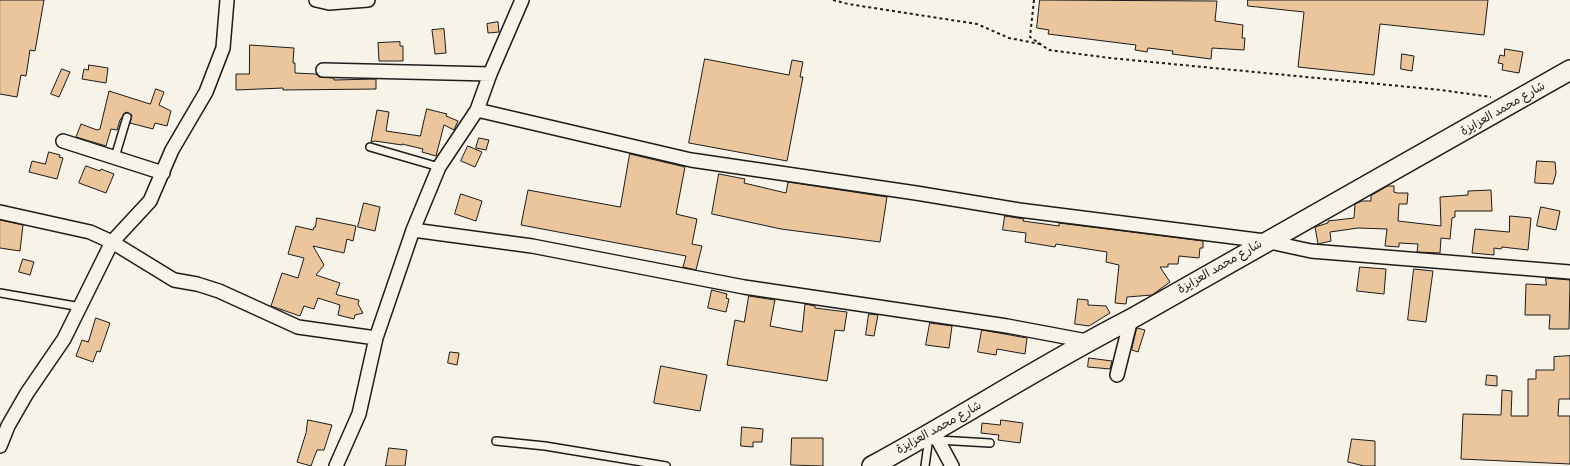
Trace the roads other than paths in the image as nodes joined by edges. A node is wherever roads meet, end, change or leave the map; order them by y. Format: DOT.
graph roads {
  1 [pos="227,0"];
  2 [pos="316,0"];
  3 [pos="368,0"];
  4 [pos="522,0"];
  5 [pos="323,70"];
  6 [pos="1570,70"];
  7 [pos="490,74"];
  8 [pos="478,110"];
  9 [pos="127,117"];
  10 [pos="63,141"];
  11 [pos="370,147"];
  12 [pos="114,157"];
  13 [pos="439,167"];
  14 [pos="163,173"];
  15 [pos="0,212"];
  16 [pos="412,230"];
  17 [pos="1265,241"];
  18 [pos="112,242"];
  19 [pos="1570,272"];
  20 [pos="0,293"];
  21 [pos="80,307"];
  22 [pos="1131,319"];
  23 [pos="376,338"];
  24 [pos="1087,341"];
  25 [pos="1117,375"];
  26 [pos="934,437"];
  27 [pos="496,441"];
  28 [pos="990,443"];
  29 [pos="0,446"];
  30 [pos="336,466"];
  31 [pos="666,466"];
  32 [pos="872,466"];
  33 [pos="925,466"];
  34 [pos="952,466"];
  1 -- 14 [label="street"];
  2 -- 3 [label="street"];
  4 -- 7 [label="street"];
  5 -- 7 [label="street"];
  6 -- 17 [label="main road, شارع محمد العزايزة"];
  7 -- 8 [label="street"];
  8 -- 13 [label="street"];
  8 -- 17 [label="street"];
  9 -- 12 [label="lane"];
  10 -- 12 [label="street"];
  11 -- 13 [label="lane"];
  12 -- 14 [label="street"];
  13 -- 16 [label="street"];
  14 -- 18 [label="street"];
  15 -- 18 [label="street"];
  16 -- 23 [label="street"];
  16 -- 24 [label="street"];
  17 -- 19 [label="street"];
  17 -- 22 [label="main road, شارع محمد العزايزة"];
  18 -- 21 [label="street"];
  18 -- 23 [label="street"];
  20 -- 21 [label="lane"];
  21 -- 29 [label="street"];
  22 -- 24 [label="main road, شارع محمد العزايزة"];
  22 -- 25 [label="street"];
  23 -- 30 [label="street"];
  24 -- 26 [label="main road, شارع محمد العزايزة"];
  26 -- 28 [label="lane"];
  26 -- 32 [label="main road, شارع محمد العزايزة"];
  26 -- 33 [label="lane"];
  26 -- 34 [label="street"];
  27 -- 31 [label="lane"];
}
